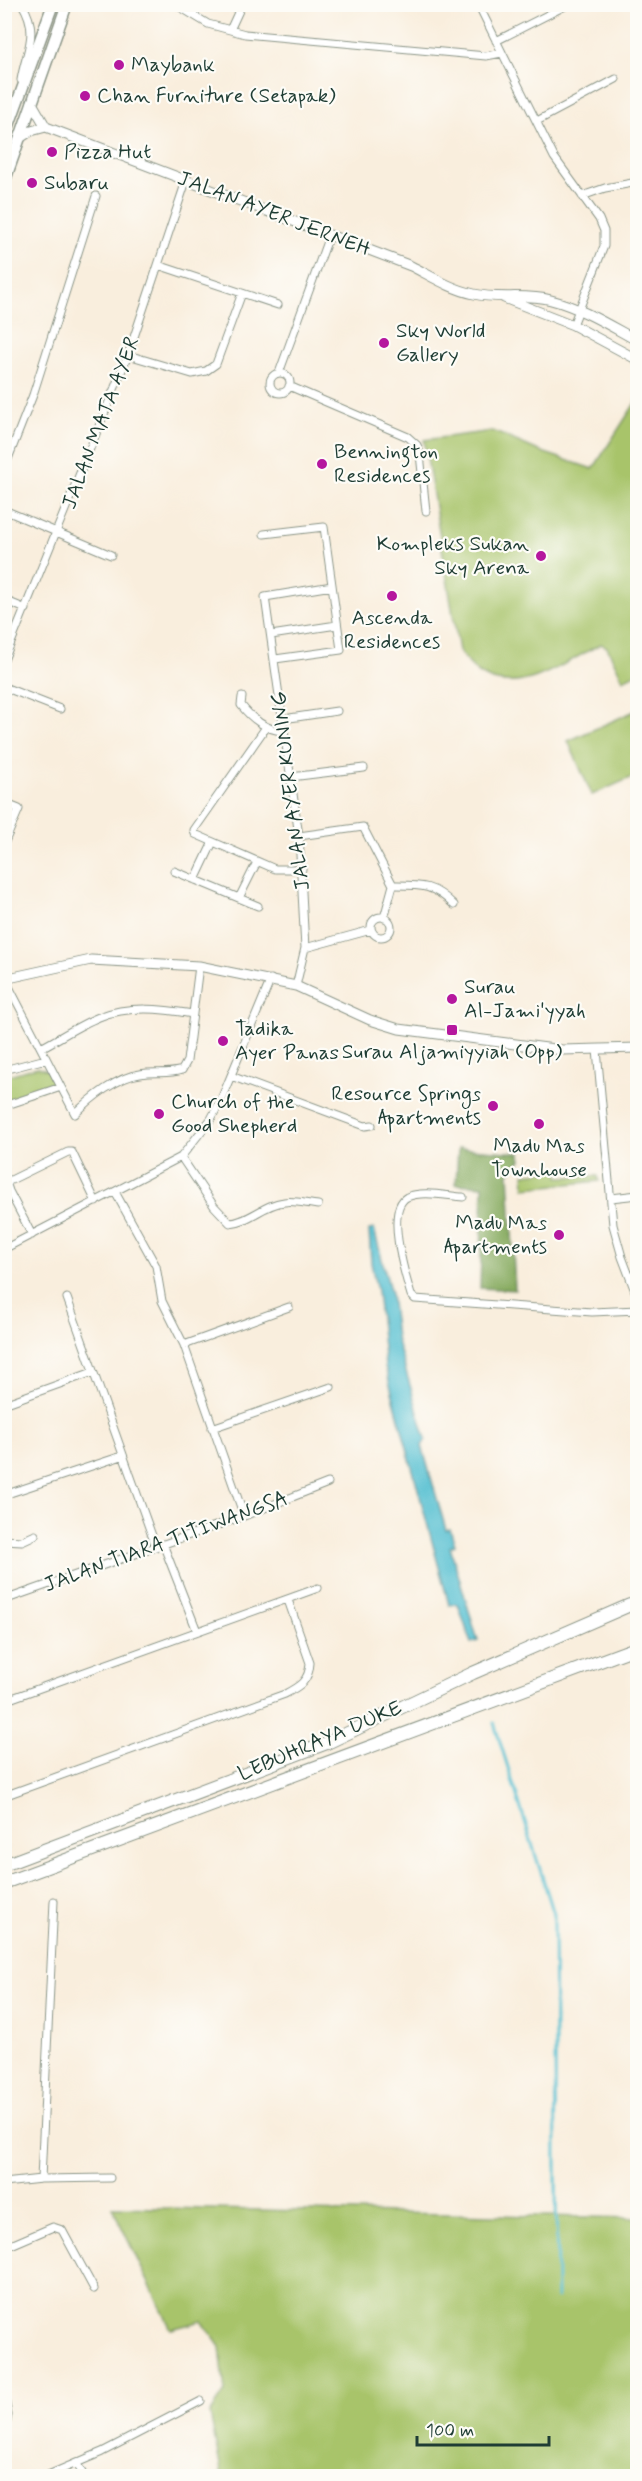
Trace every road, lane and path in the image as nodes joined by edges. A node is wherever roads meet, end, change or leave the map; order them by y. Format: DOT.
graph roads {
  1 [pos="22,4"];
  2 [pos="53,4"];
  3 [pos="67,4"];
  4 [pos="175,4"];
  5 [pos="242,4"];
  6 [pos="478,4"];
  7 [pos="569,4"];
  8 [pos="230,30"];
  9 [pos="496,41"];
  10 [pos="502,53"];
  11 [pos="616,79"];
  12 [pos="17,103"];
  13 [pos="32,103"];
  14 [pos="537,121"];
  15 [pos="46,127"];
  16 [pos="20,138"];
  17 [pos="4,139"];
  18 [pos="186,181"];
  19 [pos="638,182"];
  20 [pos="4,183"];
  21 [pos="96,196"];
  22 [pos="582,196"];
  23 [pos="329,236"];
  24 [pos="158,265"];
  25 [pos="242,293"];
  26 [pos="502,298"];
  27 [pos="278,305"];
  28 [pos="579,309"];
  29 [pos="573,325"];
  30 [pos="638,341"];
  31 [pos="129,355"];
  32 [pos="638,360"];
  33 [pos="279,373"];
  34 [pos="289,386"];
  35 [pos="4,469"];
  36 [pos="4,510"];
  37 [pos="426,511"];
  38 [pos="58,531"];
  39 [pos="264,534"];
  40 [pos="111,555"];
  41 [pos="332,586"];
  42 [pos="4,600"];
  43 [pos="26,609"];
  44 [pos="337,625"];
  45 [pos="272,634"];
  46 [pos="275,658"];
  47 [pos="4,660"];
  48 [pos="4,687"];
  49 [pos="242,697"];
  50 [pos="60,709"];
  51 [pos="337,711"];
  52 [pos="283,719"];
  53 [pos="266,727"];
  54 [pos="284,731"];
  55 [pos="364,768"];
  56 [pos="291,777"];
  57 [pos="4,804"];
  58 [pos="299,836"];
  59 [pos="213,842"];
  60 [pos="4,844"];
  61 [pos="257,862"];
  62 [pos="302,869"];
  63 [pos="174,871"];
  64 [pos="195,880"];
  65 [pos="393,885"];
  66 [pos="238,898"];
  67 [pos="454,905"];
  68 [pos="258,906"];
  69 [pos="384,918"];
  70 [pos="371,930"];
  71 [pos="305,948"];
  72 [pos="199,966"];
  73 [pos="5,979"];
  74 [pos="271,979"];
  75 [pos="296,986"];
  76 [pos="193,1014"];
  77 [pos="41,1048"];
  78 [pos="638,1048"];
  79 [pos="597,1050"];
  80 [pos="46,1059"];
  81 [pos="4,1070"];
  82 [pos="231,1076"];
  83 [pos="61,1086"];
  84 [pos="4,1106"];
  85 [pos="372,1125"];
  86 [pos="181,1157"];
  87 [pos="115,1192"];
  88 [pos="638,1195"];
  89 [pos="463,1197"];
  90 [pos="611,1198"];
  91 [pos="96,1202"];
  92 [pos="318,1205"];
  93 [pos="32,1235"];
  94 [pos="4,1249"];
  95 [pos="67,1299"];
  96 [pos="638,1299"];
  97 [pos="289,1307"];
  98 [pos="638,1310"];
  99 [pos="184,1345"];
  100 [pos="93,1372"];
  101 [pos="331,1387"];
  102 [pos="4,1395"];
  103 [pos="6,1403"];
  104 [pos="212,1428"];
  105 [pos="122,1456"];
  106 [pos="328,1483"];
  107 [pos="4,1495"];
  108 [pos="244,1516"];
  109 [pos="34,1535"];
  110 [pos="4,1540"];
  111 [pos="159,1545"];
  112 [pos="318,1588"];
  113 [pos="4,1600"];
  114 [pos="288,1600"];
  115 [pos="630,1605"];
  116 [pos="197,1631"];
  117 [pos="638,1647"];
  118 [pos="4,1701"];
  119 [pos="4,1796"];
  120 [pos="4,1865"];
  121 [pos="4,1883"];
  122 [pos="54,1901"];
  123 [pos="110,2178"];
  124 [pos="41,2179"];
  125 [pos="4,2183"];
  126 [pos="4,2248"];
  127 [pos="94,2289"];
  128 [pos="4,2393"];
  129 [pos="201,2401"];
  130 [pos="4,2436"];
  131 [pos="77,2464"];
  132 [pos="4,2475"];
  133 [pos="13,2476"];
  134 [pos="46,2476"];
  135 [pos="84,2476"];
  1 -- 12 [label="street"];
  2 -- 12 [label="main road"];
  3 -- 13 [label="main road"];
  4 -- 8 [label="street"];
  5 -- 8 [label="street"];
  6 -- 9 [label="street"];
  7 -- 9 [label="street"];
  8 -- 10 [label="street"];
  9 -- 10 [label="street"];
  10 -- 14 [label="street"];
  11 -- 14 [label="street"];
  12 -- 17 [label="main road"];
  13 -- 15 [label="main road"];
  13 -- 16 [label="main road"];
  14 -- 22 [label="street"];
  15 -- 16 [label="main road"];
  15 -- 18 [label="main road, JALAN AYER JERNEH"];
  16 -- 20 [label="main road"];
  18 -- 23 [label="main road, JALAN AYER JERNEH"];
  18 -- 24 [label="street, JALAN MATA AYER"];
  19 -- 22 [label="street"];
  21 -- 35 [label="street"];
  22 -- 28 [label="street"];
  23 -- 26 [label="main road, JALAN AYER JERNEH"];
  23 -- 33 [label="street"];
  24 -- 25 [label="street"];
  24 -- 31 [label="street, JALAN MATA AYER"];
  25 -- 27 [label="street"];
  25 -- 31 [label="street"];
  26 -- 28 [label="main road, JALAN AYER JERNEH"];
  26 -- 29 [label="main road, JALAN AYER JERNEH"];
  28 -- 29 [label="street"];
  28 -- 30 [label="main road, JALAN AYER JERNEH"];
  29 -- 32 [label="main road, JALAN AYER JERNEH"];
  31 -- 38 [label="street, JALAN MATA AYER"];
  33 -- 34 [label="street"];
  33 -- 34 [label="street"];
  34 -- 37 [label="street"];
  36 -- 38 [label="street"];
  38 -- 40 [label="street"];
  38 -- 43 [label="street, JALAN MATA AYER"];
  39 -- 41 [label="street"];
  41 -- 44 [label="street"];
  41 -- 45 [label="street, JALAN AYER KUNING"];
  42 -- 43 [label="street"];
  43 -- 47 [label="street, JALAN MATA AYER"];
  44 -- 45 [label="street"];
  44 -- 46 [label="street"];
  45 -- 46 [label="street, JALAN AYER KUNING"];
  46 -- 52 [label="street, JALAN AYER KUNING"];
  48 -- 50 [label="street"];
  49 -- 53 [label="street"];
  51 -- 52 [label="street"];
  52 -- 54 [label="street, JALAN AYER KUNING"];
  53 -- 54 [label="street"];
  53 -- 59 [label="street"];
  54 -- 56 [label="street, JALAN AYER KUNING"];
  55 -- 56 [label="street"];
  56 -- 58 [label="street, JALAN AYER KUNING"];
  57 -- 60 [label="street"];
  58 -- 62 [label="street, JALAN AYER KUNING"];
  58 -- 65 [label="street"];
  59 -- 61 [label="street"];
  59 -- 64 [label="street"];
  61 -- 62 [label="street"];
  61 -- 66 [label="street"];
  62 -- 71 [label="street, JALAN AYER KUNING"];
  63 -- 64 [label="street"];
  64 -- 66 [label="street"];
  65 -- 67 [label="street"];
  65 -- 69 [label="street"];
  66 -- 68 [label="street"];
  69 -- 70 [label="street"];
  69 -- 70 [label="street"];
  70 -- 71 [label="street"];
  71 -- 75 [label="street, JALAN AYER KUNING"];
  72 -- 73 [label="main road"];
  72 -- 74 [label="main road"];
  72 -- 76 [label="street"];
  73 -- 77 [label="street"];
  74 -- 75 [label="main road"];
  74 -- 82 [label="street"];
  75 -- 79 [label="main road"];
  76 -- 77 [label="street"];
  76 -- 83 [label="street"];
  77 -- 80 [label="street"];
  78 -- 79 [label="main road"];
  79 -- 90 [label="street"];
  80 -- 81 [label="street"];
  80 -- 83 [label="street"];
  82 -- 85 [label="street"];
  82 -- 86 [label="street"];
  83 -- 84 [label="street"];
  86 -- 87 [label="street"];
  86 -- 92 [label="street"];
  87 -- 91 [label="street"];
  87 -- 99 [label="street"];
  88 -- 90 [label="street"];
  89 -- 98 [label="street"];
  90 -- 96 [label="street"];
  91 -- 93 [label="street"];
  91 -- 93 [label="street"];
  93 -- 94 [label="street"];
  95 -- 100 [label="street"];
  97 -- 99 [label="street"];
  99 -- 104 [label="street"];
  100 -- 103 [label="street"];
  100 -- 105 [label="street"];
  101 -- 104 [label="street"];
  102 -- 103 [label="street"];
  104 -- 108 [label="street"];
  105 -- 107 [label="street"];
  105 -- 111 [label="street"];
  106 -- 108 [label="street, JALAN TIARA TITIWANGSA"];
  108 -- 111 [label="street, JALAN TIARA TITIWANGSA"];
  109 -- 110 [label="street"];
  111 -- 113 [label="street, JALAN TIARA TITIWANGSA"];
  111 -- 116 [label="street"];
  112 -- 114 [label="street"];
  114 -- 116 [label="street"];
  114 -- 119 [label="street"];
  115 -- 120 [label="highway, LEBUHRAYA DUKE"];
  116 -- 118 [label="street"];
  117 -- 121 [label="highway, LEBUHRAYA DUKE"];
  122 -- 124 [label="street"];
  123 -- 124 [label="street"];
  124 -- 125 [label="street"];
  126 -- 127 [label="street"];
  128 -- 130 [label="street"];
  129 -- 131 [label="street"];
  131 -- 134 [label="street"];
  131 -- 135 [label="street"];
  132 -- 133 [label="street"];
}
